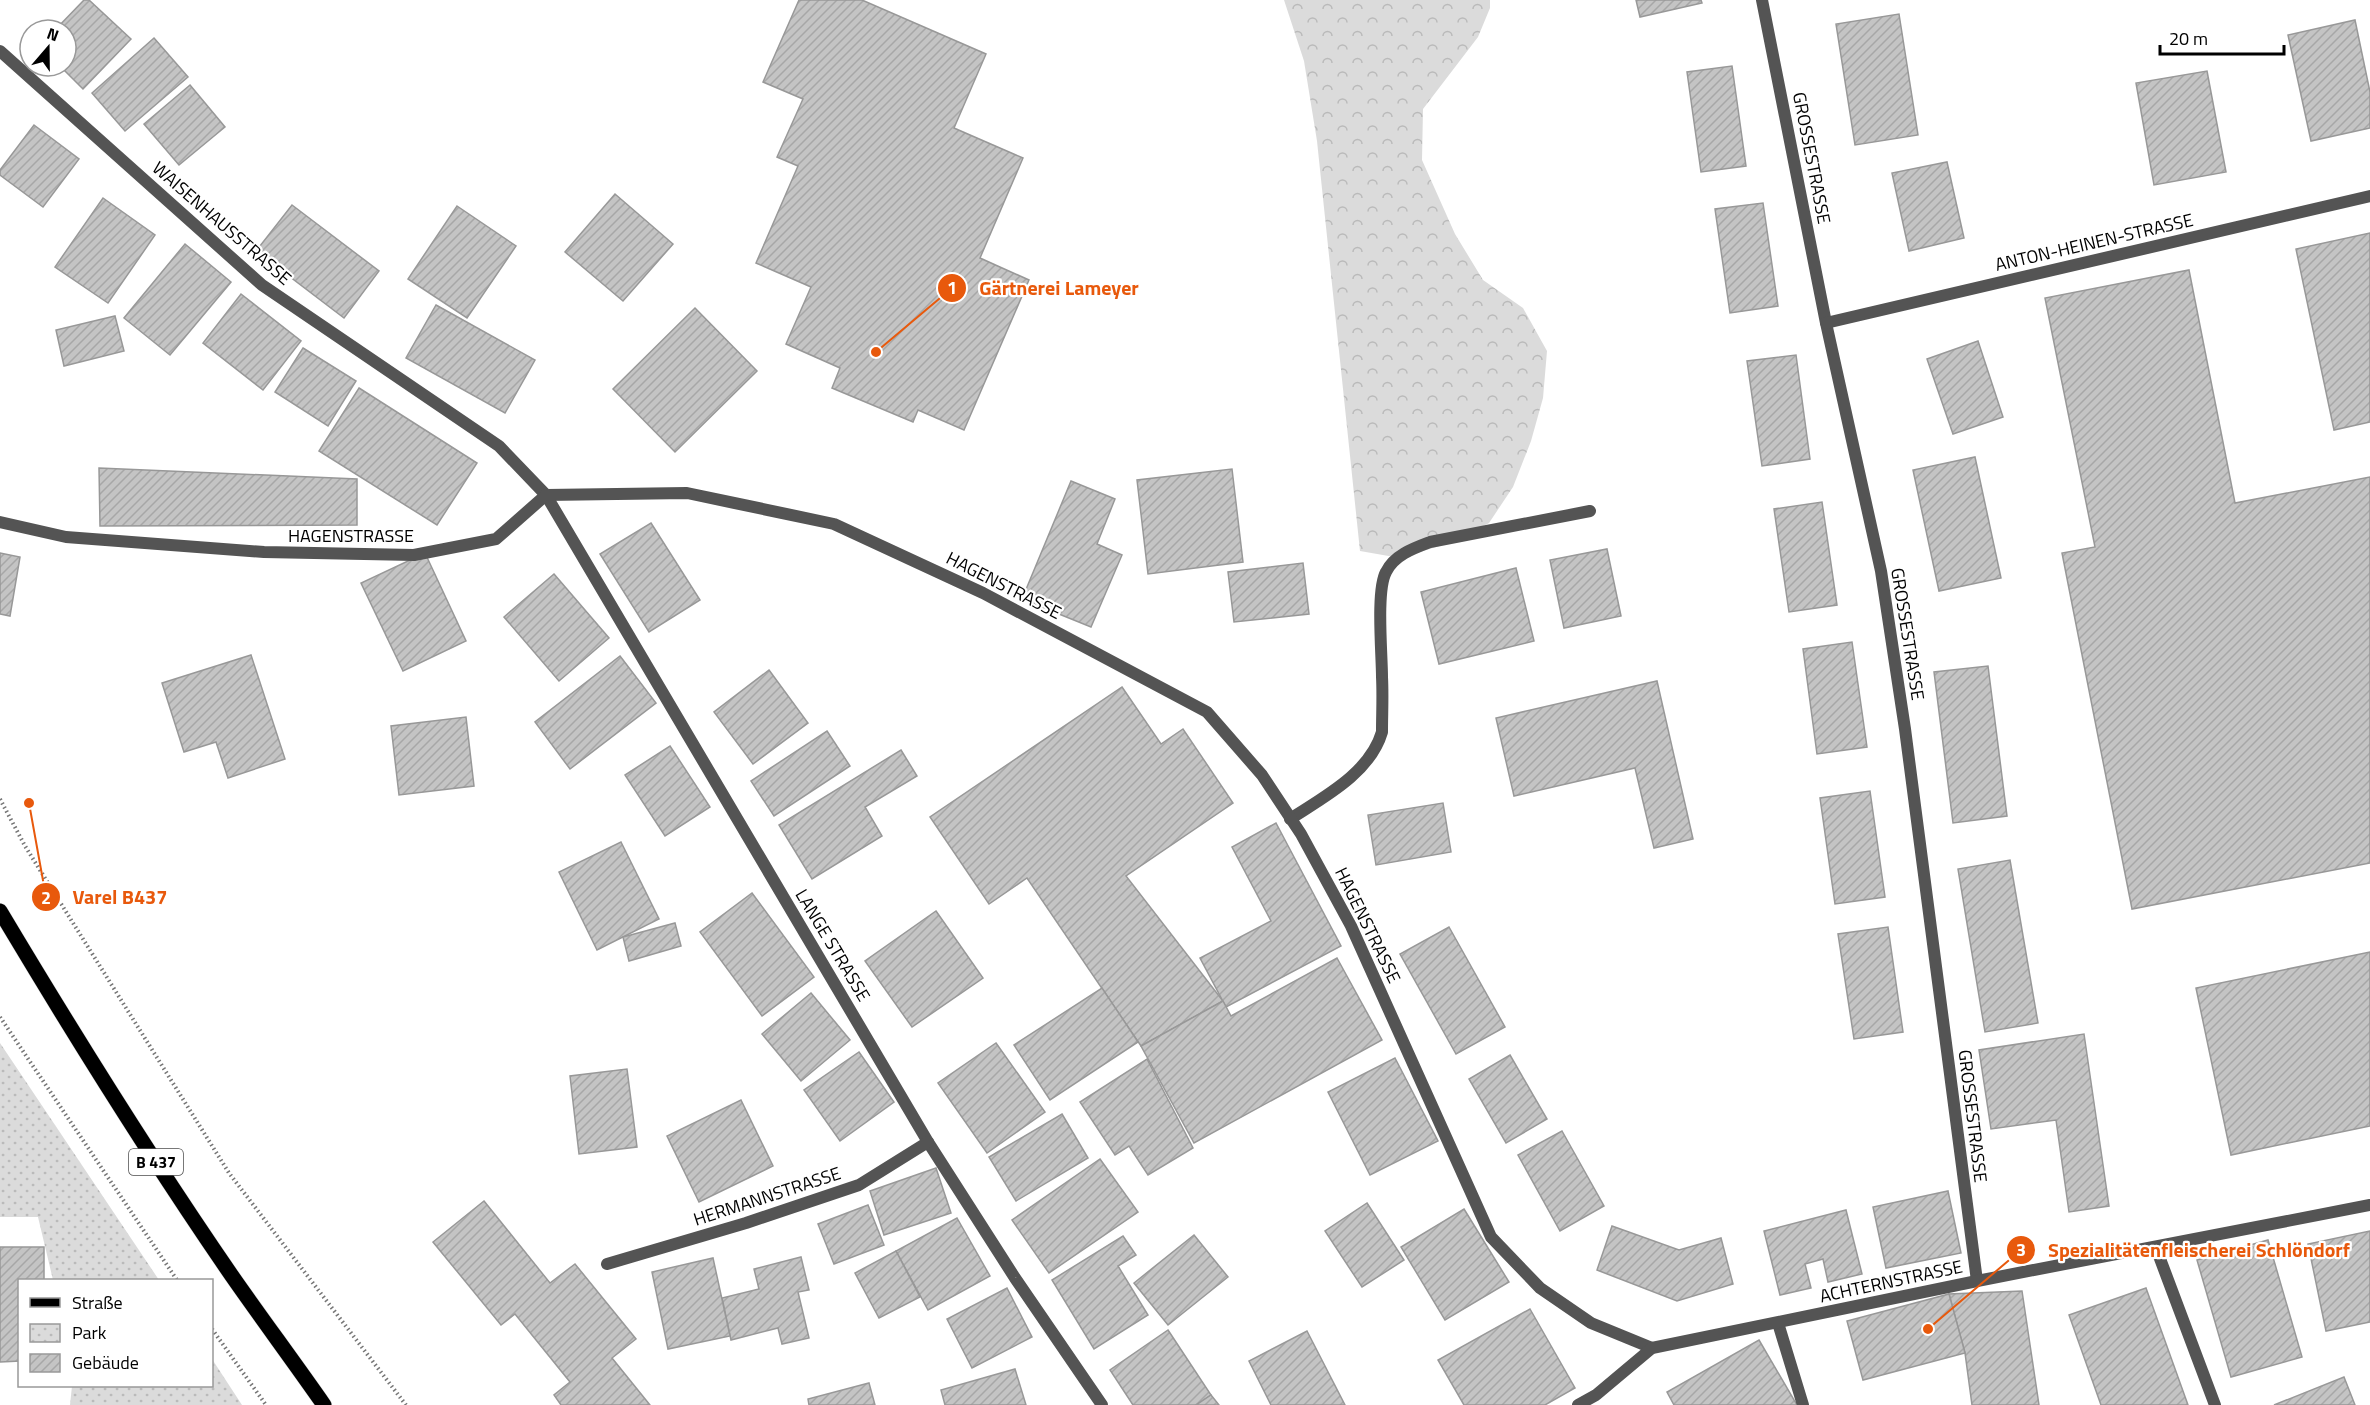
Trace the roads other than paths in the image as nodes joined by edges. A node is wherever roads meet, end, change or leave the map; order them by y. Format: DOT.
graph roads {
  1 [pos="1762,0"];
  2 [pos="0,51"];
  3 [pos="2370,196"];
  4 [pos="1826,324"];
  5 [pos="546,495"];
  6 [pos="1590,511"];
  7 [pos="0,522"];
  8 [pos="1290,819"];
  9 [pos="0,911"];
  10 [pos="928,1142"];
  11 [pos="2370,1205"];
  12 [pos="2156,1248"];
  13 [pos="607,1264"];
  14 [pos="1977,1281"];
  15 [pos="1778,1323"];
  16 [pos="1652,1348"];
  17 [pos="324,1405"];
  18 [pos="1102,1405"];
  19 [pos="1578,1405"];
  20 [pos="1803,1405"];
  21 [pos="2215,1405"];
  1 -- 4 [label="street, GROSSESTRASSE"];
  2 -- 5 [label="street, WAISENHAUSSTRASSE"];
  3 -- 4 [label="street, ANTON-HEINEN-STRASSE"];
  4 -- 14 [label="street, GROSSESTRASSE"];
  5 -- 7 [label="street, HAGENSTRASSE"];
  5 -- 8 [label="street, HAGENSTRASSE"];
  5 -- 10 [label="street, LANGE STRASSE"];
  6 -- 8 [label="street"];
  8 -- 16 [label="street, HAGENSTRASSE"];
  9 -- 17 [label="main road, B 437"];
  10 -- 13 [label="street, HERMANNSTRASSE"];
  10 -- 18 [label="street, LANGE STRASSE"];
  11 -- 12 [label="street, ACHTERNSTRASSE"];
  12 -- 14 [label="street, ACHTERNSTRASSE"];
  12 -- 21 [label="street"];
  14 -- 15 [label="street, ACHTERNSTRASSE"];
  15 -- 16 [label="street, ACHTERNSTRASSE"];
  15 -- 20 [label="street"];
  16 -- 19 [label="street, ACHTERNSTRASSE"];
}
